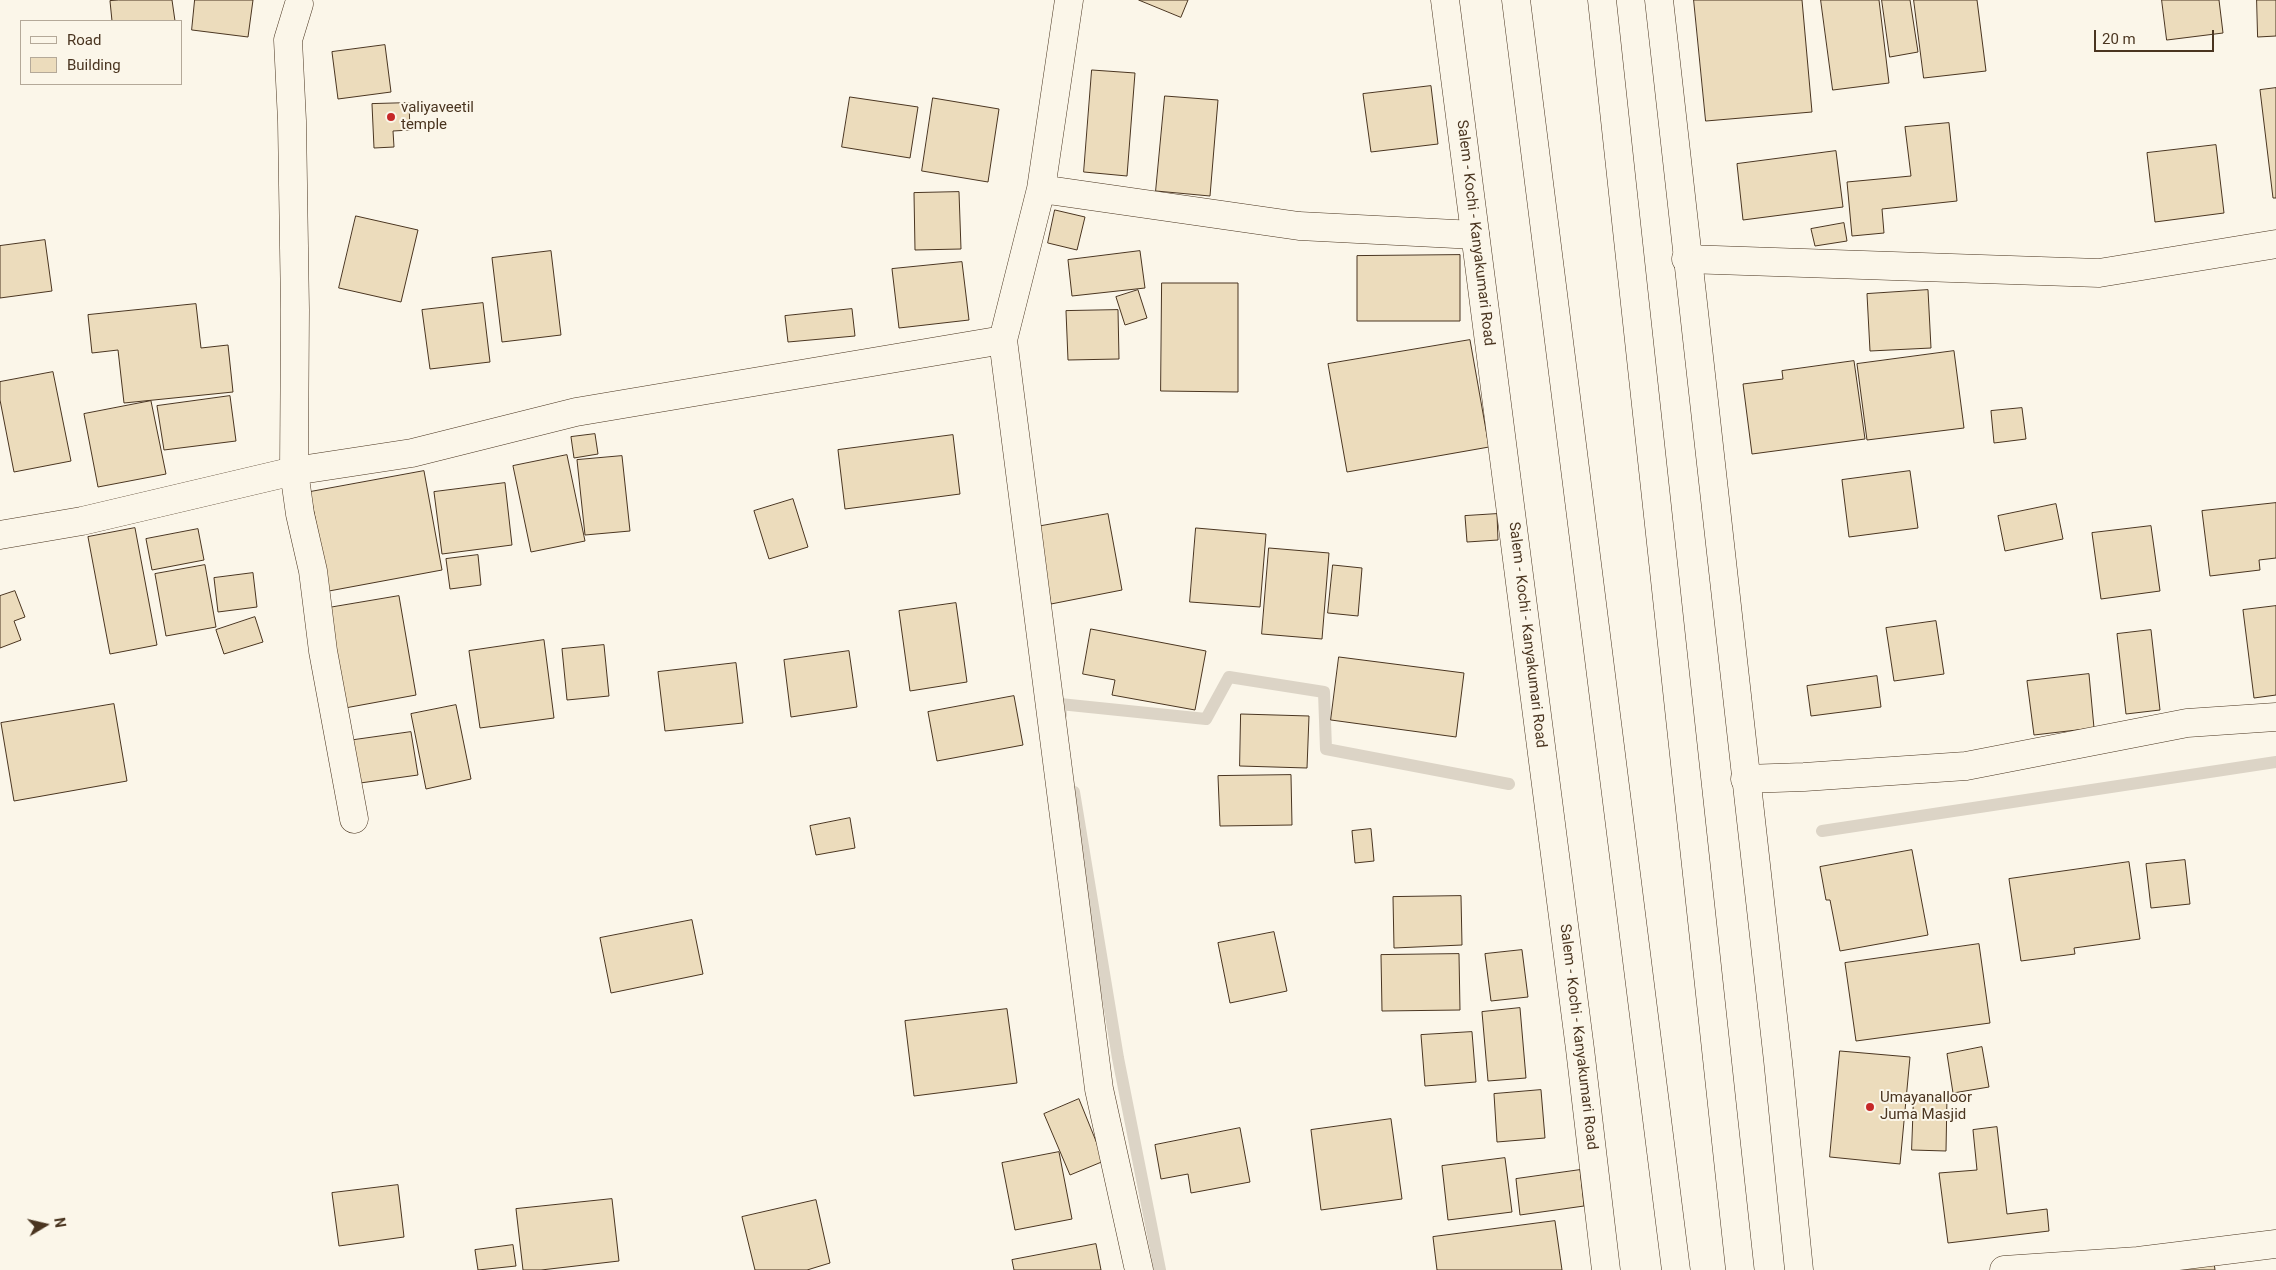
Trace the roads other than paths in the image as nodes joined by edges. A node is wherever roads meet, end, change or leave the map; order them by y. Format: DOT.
graph roads {
  1 [pos="1069,0"];
  2 [pos="1445,0"];
  3 [pos="1516,0"];
  4 [pos="1602,0"];
  5 [pos="1658,0"];
  6 [pos="300,4"];
  7 [pos="1041,188"];
  8 [pos="1475,235"];
  9 [pos="2276,244"];
  10 [pos="1686,260"];
  11 [pos="1003,340"];
  12 [pos="294,471"];
  13 [pos="0,535"];
  14 [pos="2276,716"];
  15 [pos="1745,780"];
  16 [pos="354,819"];
  17 [pos="2276,1244"];
  18 [pos="1139,1270"];
  19 [pos="1606,1270"];
  20 [pos="1676,1270"];
  21 [pos="1740,1270"];
  22 [pos="1799,1270"];
  23 [pos="2004,1270"];
  1 -- 7 [label="main road"];
  2 -- 8 [label="main road, Salem - Kochi - Kanyakumari Road"];
  3 -- 20 [label="main road"];
  4 -- 21 [label="main road"];
  5 -- 10 [label="main road"];
  6 -- 12 [label="main road"];
  7 -- 8 [label="main road"];
  7 -- 11 [label="main road"];
  8 -- 19 [label="main road, Salem - Kochi - Kanyakumari Road"];
  9 -- 10 [label="main road"];
  10 -- 15 [label="main road"];
  11 -- 12 [label="main road"];
  11 -- 18 [label="main road"];
  12 -- 13 [label="main road"];
  12 -- 16 [label="main road"];
  14 -- 15 [label="main road"];
  15 -- 22 [label="main road"];
  17 -- 23 [label="main road"];
}
